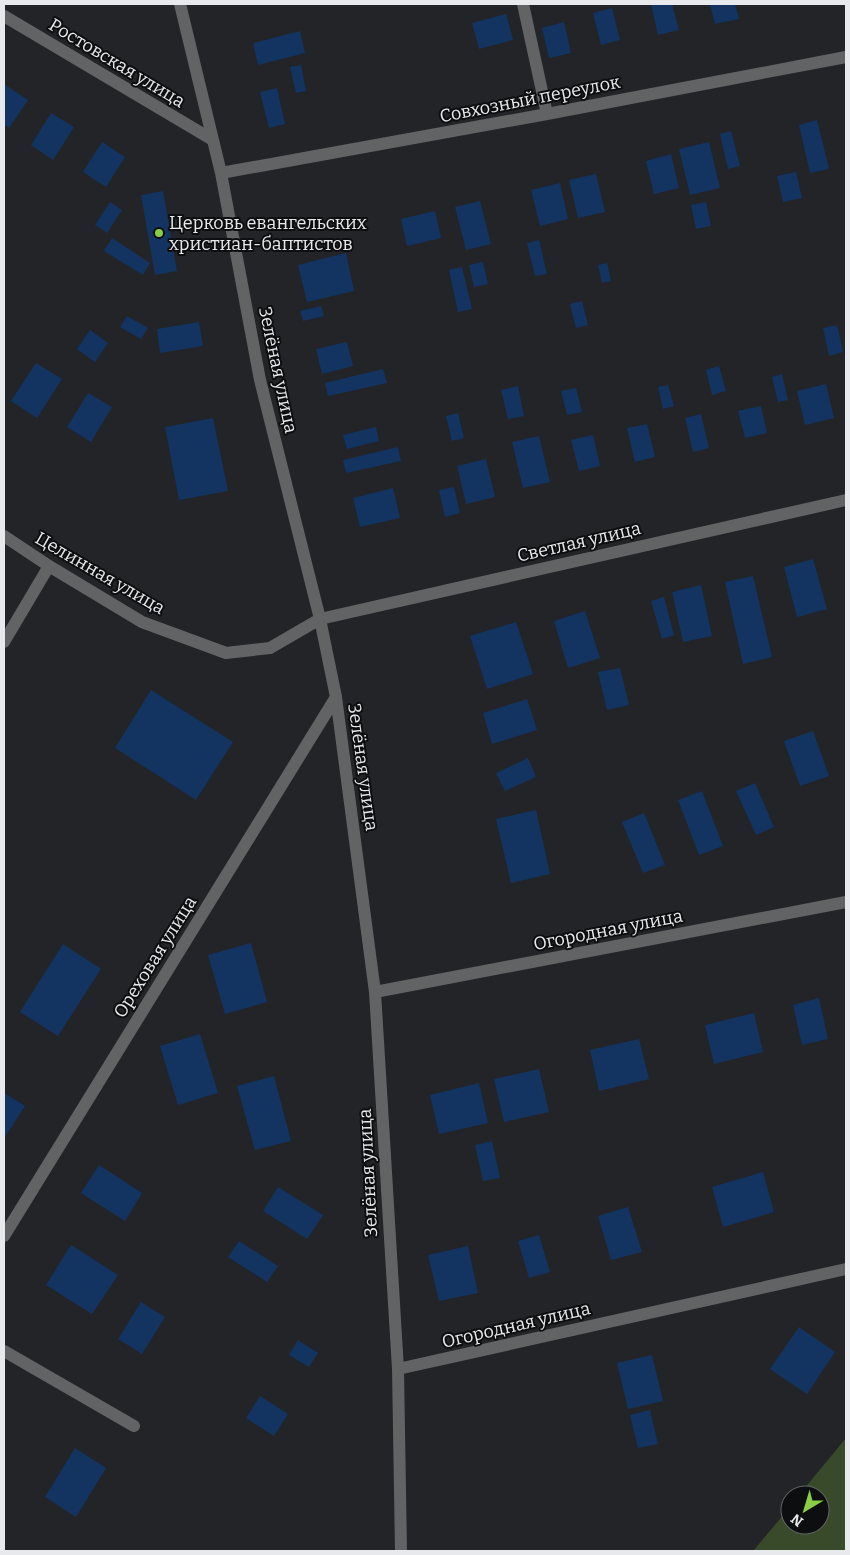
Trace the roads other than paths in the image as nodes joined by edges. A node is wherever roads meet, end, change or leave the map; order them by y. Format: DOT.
graph roads {
  1 [pos="180,4"];
  2 [pos="523,4"];
  3 [pos="4,16"];
  4 [pos="846,57"];
  5 [pos="547,114"];
  6 [pos="213,140"];
  7 [pos="220,174"];
  8 [pos="846,500"];
  9 [pos="4,536"];
  10 [pos="50,566"];
  11 [pos="320,619"];
  12 [pos="4,642"];
  13 [pos="336,697"];
  14 [pos="846,902"];
  15 [pos="375,992"];
  16 [pos="4,1236"];
  17 [pos="846,1269"];
  18 [pos="4,1351"];
  19 [pos="398,1369"];
  20 [pos="134,1426"];
  21 [pos="401,1551"];
  1 -- 6 [label="street, Зелёная улица"];
  2 -- 5 [label="street"];
  3 -- 6 [label="street, Ростовская улица"];
  4 -- 5 [label="street, Совхозный переулок"];
  5 -- 7 [label="street, Совхозный переулок"];
  6 -- 7 [label="street, Зелёная улица"];
  7 -- 11 [label="street, Зелёная улица"];
  8 -- 11 [label="street, Светлая улица"];
  9 -- 10 [label="street, Целинная улица"];
  10 -- 11 [label="street, Целинная улица"];
  10 -- 12 [label="street"];
  11 -- 13 [label="street, Зелёная улица"];
  13 -- 15 [label="street, Зелёная улица"];
  13 -- 16 [label="street, Ореховая улица"];
  14 -- 15 [label="street, Огородная улица"];
  15 -- 19 [label="street, Зелёная улица"];
  17 -- 19 [label="street, Огородная улица"];
  18 -- 20 [label="street"];
  19 -- 21 [label="street, Зелёная улица"];
}
